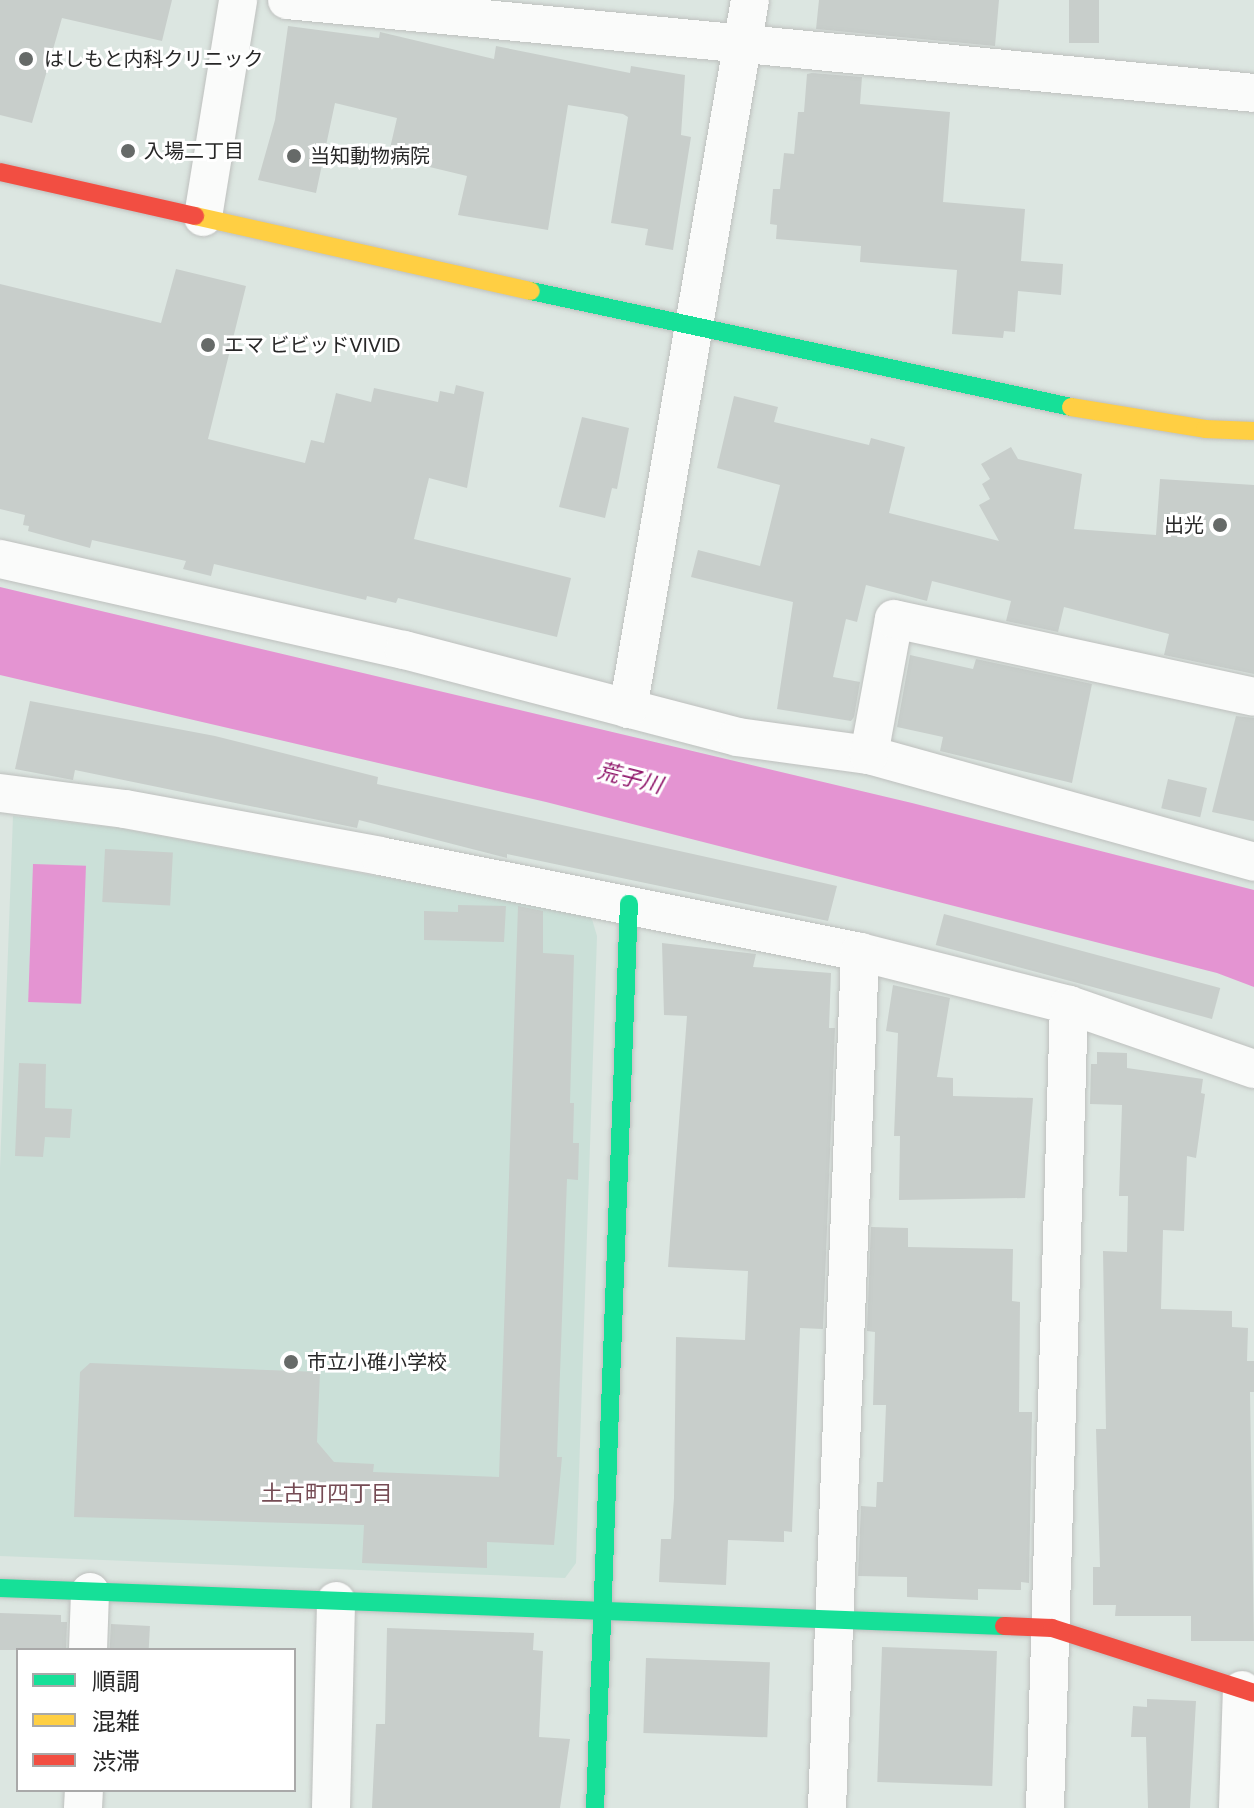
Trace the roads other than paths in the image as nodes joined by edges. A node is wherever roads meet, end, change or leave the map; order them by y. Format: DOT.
graph roads {
  1 [pos="238,0"];
  2 [pos="287,0"];
  3 [pos="750,0"];
  4 [pos="742,46"];
  5 [pos="1254,93"];
  6 [pos="0,172"];
  7 [pos="203,217"];
  8 [pos="690,326"];
  9 [pos="1254,431"];
  10 [pos="0,559"];
  11 [pos="1254,697"];
  12 [pos="628,709"];
  13 [pos="869,755"];
  14 [pos="0,793"];
  15 [pos="1254,862"];
  16 [pos="629,904"];
  17 [pos="860,952"];
  18 [pos="1069,1005"];
  19 [pos="1254,1069"];
  20 [pos="0,1588"];
  21 [pos="90,1592"];
  22 [pos="336,1601"];
  23 [pos="603,1611"];
  24 [pos="835,1620"];
  25 [pos="1052,1628"];
  26 [pos="88,1648"];
  27 [pos="1248,1691"];
  28 [pos="331,1808"];
  29 [pos="595,1808"];
  30 [pos="827,1808"];
  31 [pos="1045,1808"];
  32 [pos="1238,1808"];
  1 -- 7 [label="street"];
  2 -- 4 [label="street"];
  3 -- 4 [label="street"];
  4 -- 5 [label="street"];
  4 -- 8 [label="street"];
  6 -- 7 [label="street"];
  7 -- 8 [label="street"];
  8 -- 9 [label="street"];
  8 -- 12 [label="street"];
  10 -- 12 [label="street"];
  11 -- 13 [label="street"];
  12 -- 13 [label="street"];
  13 -- 15 [label="street"];
  14 -- 16 [label="street"];
  16 -- 17 [label="street"];
  16 -- 23 [label="street"];
  17 -- 18 [label="street"];
  17 -- 24 [label="street"];
  18 -- 19 [label="street"];
  18 -- 25 [label="street"];
  20 -- 21 [label="street"];
  21 -- 22 [label="street"];
  21 -- 26 [label="street"];
  22 -- 23 [label="street"];
  22 -- 28 [label="street"];
  23 -- 24 [label="street"];
  23 -- 29 [label="street"];
  24 -- 25 [label="street"];
  24 -- 30 [label="street"];
  25 -- 27 [label="street"];
  25 -- 31 [label="street"];
  27 -- 32 [label="street"];
}
